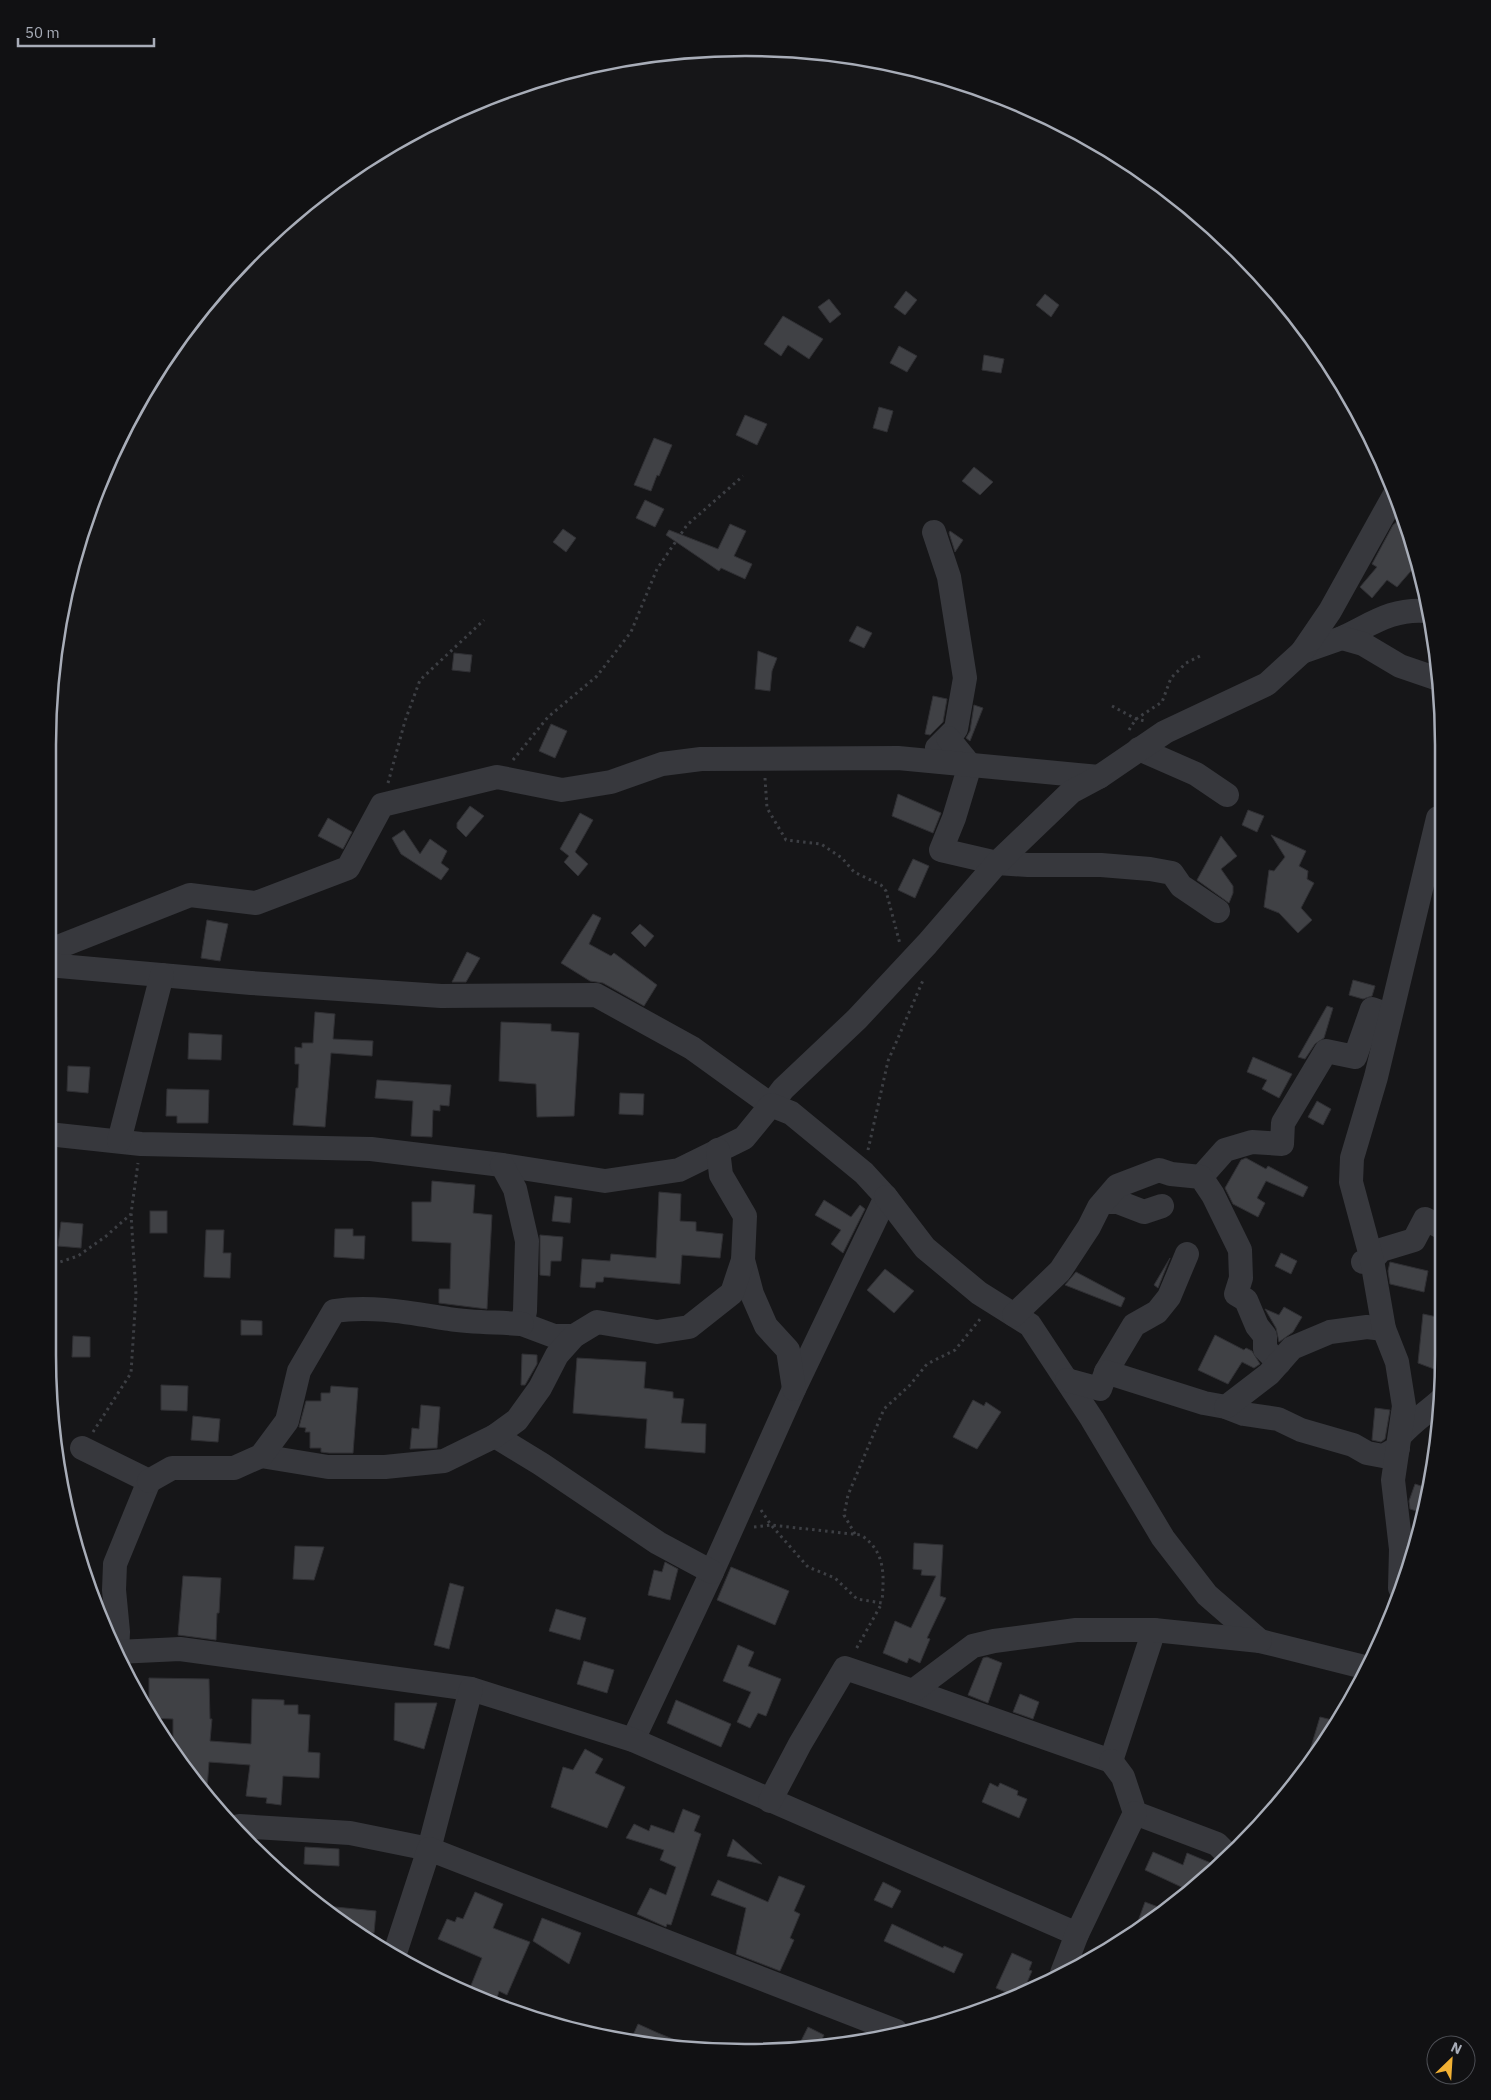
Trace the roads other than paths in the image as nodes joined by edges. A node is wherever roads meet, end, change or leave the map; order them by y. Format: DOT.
graph roads {
  1 [pos="1390,503"];
  2 [pos="934,532"];
  3 [pos="1422,611"];
  4 [pos="1342,638"];
  5 [pos="1302,652"];
  6 [pos="1431,677"];
  7 [pos="948,738"];
  8 [pos="1132,742"];
  9 [pos="922,760"];
  10 [pos="970,765"];
  11 [pos="1099,777"];
  12 [pos="1227,795"];
  13 [pos="1435,830"];
  14 [pos="997,863"];
  15 [pos="1218,911"];
  16 [pos="56,948"];
  17 [pos="56,966"];
  18 [pos="162,975"];
  19 [pos="1390,1015"];
  20 [pos="771,1105"];
  21 [pos="56,1135"];
  22 [pos="130,1143"];
  23 [pos="718,1150"];
  24 [pos="502,1165"];
  25 [pos="1201,1177"];
  26 [pos="886,1197"];
  27 [pos="1104,1202"];
  28 [pos="1162,1206"];
  29 [pos="1435,1225"];
  30 [pos="1187,1254"];
  31 [pos="743,1260"];
  32 [pos="1368,1261"];
  33 [pos="1014,1315"];
  34 [pos="522,1324"];
  35 [pos="1384,1329"];
  36 [pos="562,1342"];
  37 [pos="1279,1363"];
  38 [pos="1106,1372"];
  39 [pos="1066,1380"];
  40 [pos="794,1389"];
  41 [pos="1226,1407"];
  42 [pos="1432,1408"];
  43 [pos="1428,1421"];
  44 [pos="495,1436"];
  45 [pos="1399,1442"];
  46 [pos="82,1448"];
  47 [pos="1376,1454"];
  48 [pos="261,1456"];
  49 [pos="1393,1480"];
  50 [pos="149,1481"];
  51 [pos="1401,1568"];
  52 [pos="712,1572"];
  53 [pos="1154,1630"];
  54 [pos="118,1638"];
  55 [pos="1260,1641"];
  56 [pos="124,1653"];
  57 [pos="1360,1666"];
  58 [pos="470,1690"];
  59 [pos="912,1691"];
  60 [pos="633,1740"];
  61 [pos="1111,1761"];
  62 [pos="770,1800"];
  63 [pos="1135,1813"];
  64 [pos="243,1826"];
  65 [pos="429,1849"];
  66 [pos="1224,1851"];
  67 [pos="1077,1934"];
  68 [pos="397,1948"];
  69 [pos="1065,1965"];
  70 [pos="890,2029"];
  1 -- 5 [label="street"];
  2 -- 7 [label="street"];
  3 -- 4 [label="street"];
  4 -- 5 [label="street"];
  4 -- 6 [label="street"];
  5 -- 8 [label="street"];
  7 -- 9 [label="street"];
  7 -- 10 [label="street"];
  8 -- 11 [label="street"];
  8 -- 12 [label="street"];
  9 -- 10 [label="street"];
  9 -- 16 [label="street"];
  10 -- 11 [label="street"];
  10 -- 14 [label="street"];
  11 -- 14 [label="street"];
  13 -- 19 [label="street"];
  14 -- 15 [label="street"];
  14 -- 20 [label="street"];
  17 -- 18 [label="street"];
  18 -- 20 [label="street"];
  18 -- 22 [label="street"];
  19 -- 25 [label="street"];
  19 -- 32 [label="street"];
  20 -- 23 [label="street"];
  20 -- 26 [label="street"];
  21 -- 22 [label="street"];
  22 -- 24 [label="street"];
  23 -- 24 [label="street"];
  23 -- 31 [label="street"];
  24 -- 34 [label="street"];
  25 -- 27 [label="street"];
  25 -- 37 [label="street"];
  26 -- 33 [label="street"];
  26 -- 40 [label="street"];
  27 -- 28 [label="street"];
  27 -- 33 [label="street"];
  29 -- 32 [label="street"];
  30 -- 38 [label="street"];
  31 -- 36 [label="street"];
  31 -- 40 [label="street"];
  32 -- 35 [label="street"];
  33 -- 39 [label="street"];
  34 -- 36 [label="street"];
  34 -- 48 [label="street"];
  35 -- 37 [label="street"];
  35 -- 45 [label="street"];
  36 -- 44 [label="street"];
  37 -- 41 [label="street"];
  38 -- 39 [label="street"];
  38 -- 41 [label="street"];
  39 -- 55 [label="street"];
  40 -- 52 [label="street"];
  41 -- 47 [label="street"];
  42 -- 43 [label="street"];
  43 -- 45 [label="street"];
  44 -- 48 [label="street"];
  44 -- 52 [label="street"];
  45 -- 47 [label="street"];
  45 -- 49 [label="street"];
  46 -- 50 [label="street"];
  47 -- 49 [label="street"];
  48 -- 50 [label="street"];
  49 -- 51 [label="street"];
  50 -- 54 [label="street"];
  52 -- 60 [label="street"];
  53 -- 55 [label="street"];
  53 -- 59 [label="street"];
  53 -- 61 [label="street"];
  55 -- 57 [label="street"];
  56 -- 58 [label="street"];
  58 -- 60 [label="street"];
  58 -- 65 [label="street"];
  59 -- 61 [label="street"];
  59 -- 62 [label="street"];
  60 -- 62 [label="street"];
  61 -- 63 [label="street"];
  62 -- 67 [label="street"];
  63 -- 66 [label="street"];
  63 -- 67 [label="street"];
  64 -- 65 [label="street"];
  65 -- 68 [label="street"];
  65 -- 70 [label="street"];
  67 -- 69 [label="street"];
}
